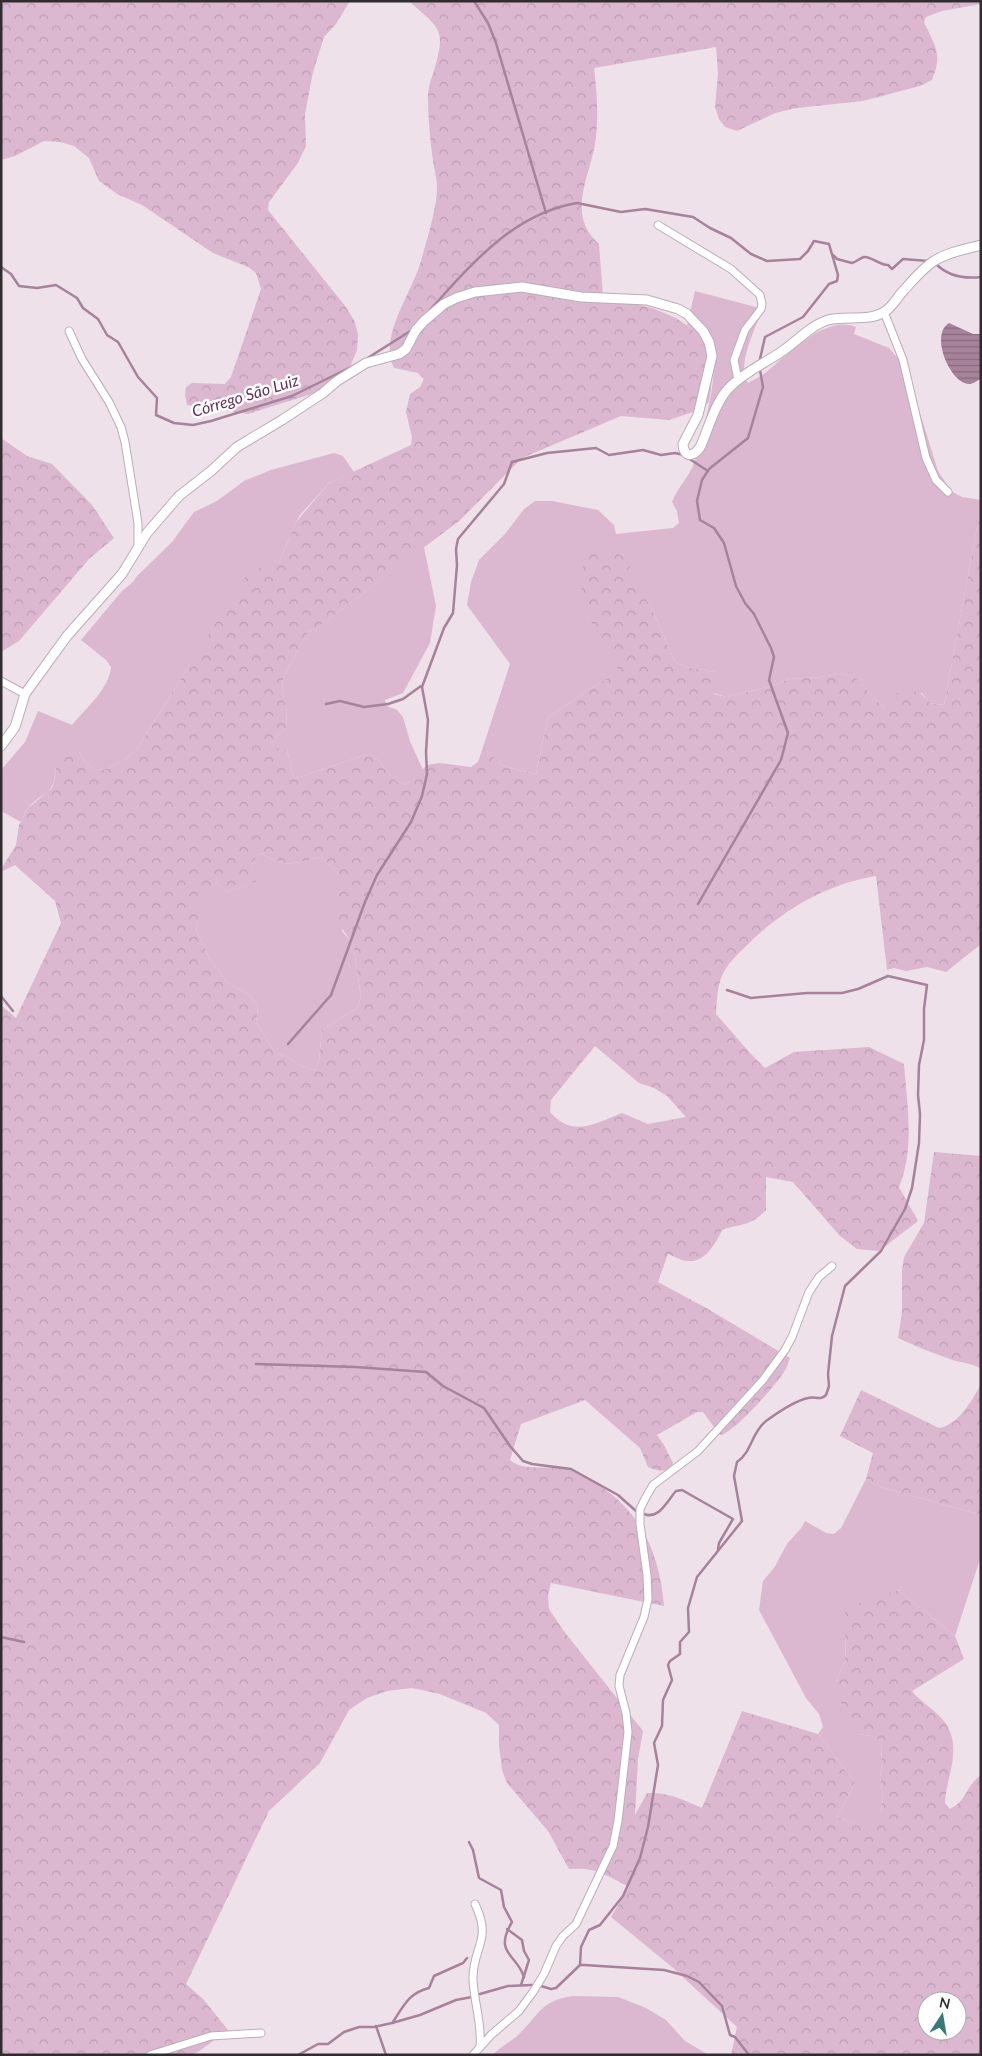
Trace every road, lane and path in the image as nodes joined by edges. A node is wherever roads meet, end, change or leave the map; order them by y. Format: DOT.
graph roads {
  1 [pos="658,224"];
  2 [pos="981,245"];
  3 [pos="884,312"];
  4 [pos="68,330"];
  5 [pos="738,380"];
  6 [pos="948,492"];
  7 [pos="138,546"];
  8 [pos="1,681"];
  9 [pos="25,694"];
  10 [pos="1,746"];
  11 [pos="832,1266"];
  12 [pos="475,1904"];
  13 [pos="261,2033"];
  14 [pos="480,2046"];
  15 [pos="150,2055"];
  16 [pos="473,2055"];
  1 -- 5 [label="street"];
  2 -- 3 [label="street"];
  3 -- 5 [label="street"];
  3 -- 6 [label="street"];
  4 -- 7 [label="street"];
  5 -- 7 [label="street"];
  7 -- 9 [label="street"];
  8 -- 9 [label="street"];
  9 -- 10 [label="street"];
  11 -- 14 [label="street"];
  12 -- 14 [label="street"];
  13 -- 15 [label="street"];
  14 -- 16 [label="street"];
}
